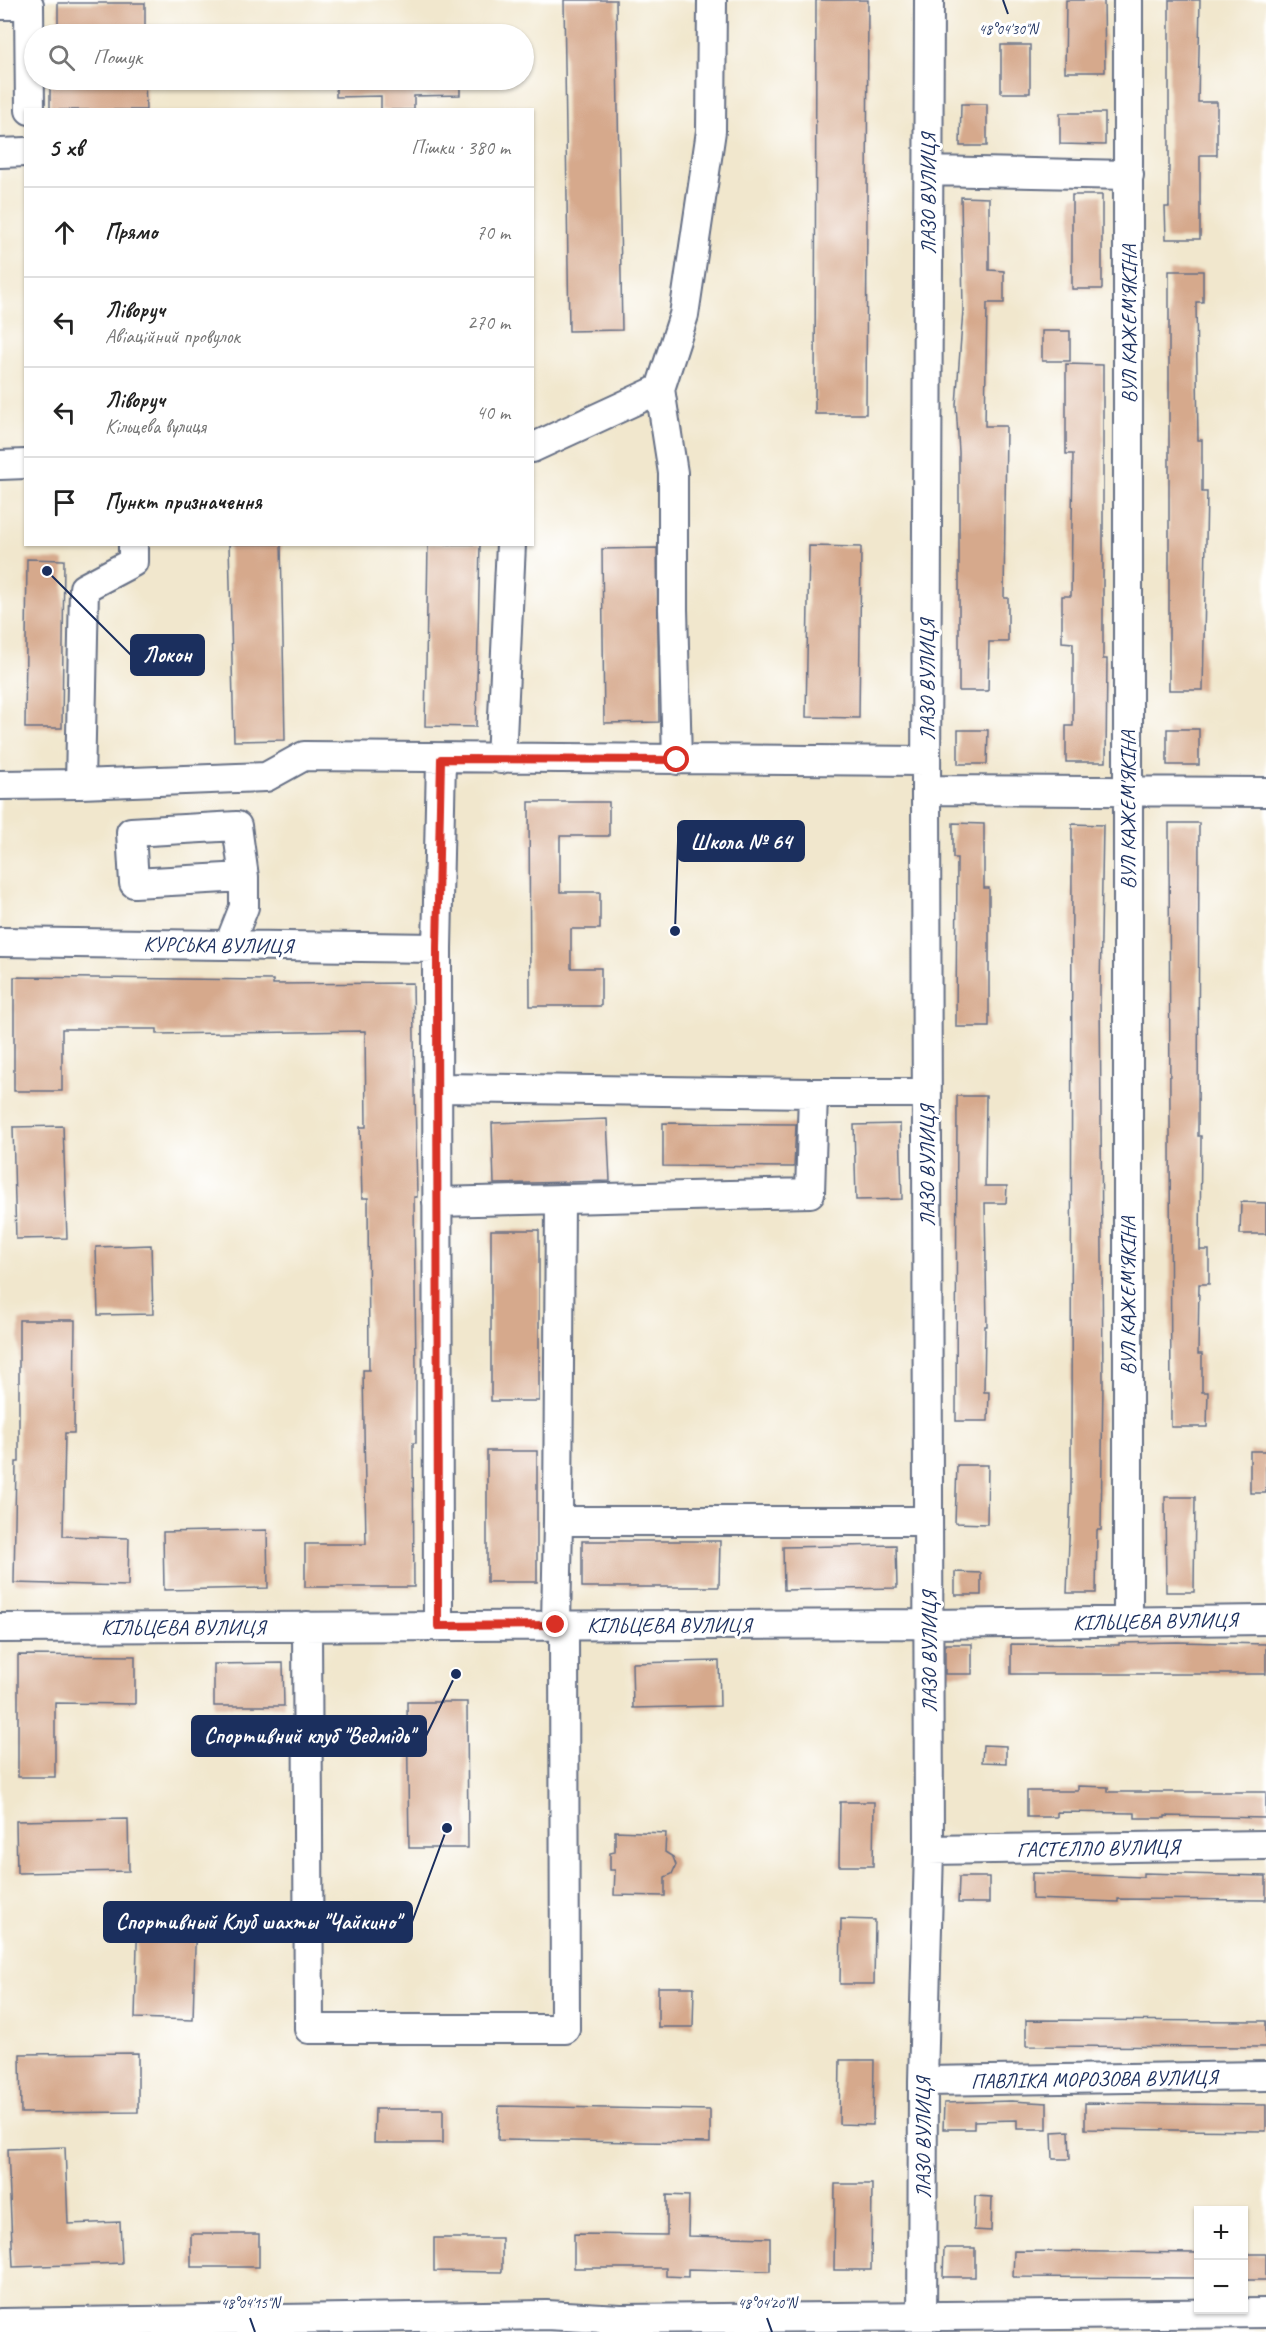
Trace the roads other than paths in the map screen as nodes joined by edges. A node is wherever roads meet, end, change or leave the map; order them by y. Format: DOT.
graph roads {
  1 [pos="712,0"];
  2 [pos="929,0"];
  3 [pos="1128,0"];
  4 [pos="0,5"];
  5 [pos="29,24"];
  6 [pos="30,90"];
  7 [pos="30,108"];
  8 [pos="24,152"];
  9 [pos="0,153"];
  10 [pos="929,171"];
  11 [pos="1129,175"];
  12 [pos="660,389"];
  13 [pos="534,447"];
  14 [pos="24,464"];
  15 [pos="0,465"];
  16 [pos="133,546"];
  17 [pos="511,546"];
  18 [pos="441,759"];
  19 [pos="501,759"];
  20 [pos="677,760"];
  21 [pos="926,761"];
  22 [pos="0,784"];
  23 [pos="80,784"];
  24 [pos="926,790"];
  25 [pos="1266,792"];
  26 [pos="1128,794"];
  27 [pos="244,877"];
  28 [pos="0,942"];
  29 [pos="229,945"];
  30 [pos="437,948"];
  31 [pos="437,1088"];
  32 [pos="813,1093"];
  33 [pos="926,1093"];
  34 [pos="560,1199"];
  35 [pos="437,1202"];
  36 [pos="558,1521"];
  37 [pos="928,1521"];
  38 [pos="1128,1620"];
  39 [pos="1266,1620"];
  40 [pos="929,1624"];
  41 [pos="560,1625"];
  42 [pos="307,1626"];
  43 [pos="438,1626"];
  44 [pos="0,1628"];
  45 [pos="1266,1845"];
  46 [pos="929,1850"];
  47 [pos="1266,2076"];
  48 [pos="923,2081"];
  49 [pos="1266,2313"];
  50 [pos="0,2323"];
  51 [pos="547,2324"];
  52 [pos="922,2324"];
  53 [pos="621,2325"];
  1 -- 12 [label="street"];
  2 -- 10 [label="street, ЛАЗО ВУЛИЦЯ"];
  3 -- 11 [label="street, ВУЛ КАЖЕМ'ЯКІНА"];
  4 -- 5 [label="street"];
  6 -- 7 [label="street"];
  8 -- 9 [label="street"];
  10 -- 11 [label="street"];
  10 -- 21 [label="street, ЛАЗО ВУЛИЦЯ"];
  11 -- 26 [label="street, ВУЛ КАЖЕМ'ЯКІНА"];
  12 -- 13 [label="street"];
  12 -- 20 [label="street"];
  14 -- 15 [label="street"];
  16 -- 23 [label="street"];
  17 -- 19 [label="street"];
  18 -- 19 [label="street"];
  18 -- 23 [label="street"];
  18 -- 30 [label="street"];
  19 -- 20 [label="street"];
  20 -- 21 [label="street"];
  21 -- 24 [label="street, ЛАЗО ВУЛИЦЯ"];
  22 -- 23 [label="street"];
  24 -- 26 [label="street"];
  24 -- 33 [label="street, ЛАЗО ВУЛИЦЯ"];
  25 -- 26 [label="street"];
  26 -- 38 [label="street, ВУЛ КАЖЕМ'ЯКІНА"];
  27 -- 29 [label="street"];
  28 -- 29 [label="street, КУРСЬКА ВУЛИЦЯ"];
  29 -- 30 [label="street, КУРСЬКА ВУЛИЦЯ"];
  30 -- 31 [label="street"];
  31 -- 32 [label="street"];
  31 -- 35 [label="street"];
  32 -- 33 [label="street"];
  32 -- 34 [label="street"];
  33 -- 37 [label="street, ЛАЗО ВУЛИЦЯ"];
  34 -- 35 [label="street"];
  34 -- 36 [label="street"];
  35 -- 43 [label="street"];
  36 -- 37 [label="street"];
  36 -- 41 [label="street"];
  37 -- 40 [label="street, ЛАЗО ВУЛИЦЯ"];
  38 -- 39 [label="street, КІЛЬЦЕВА ВУЛИЦЯ"];
  38 -- 40 [label="street, КІЛЬЦЕВА ВУЛИЦЯ"];
  40 -- 41 [label="street, КІЛЬЦЕВА ВУЛИЦЯ"];
  40 -- 46 [label="street, ЛАЗО ВУЛИЦЯ"];
  41 -- 42 [label="street"];
  41 -- 43 [label="street, КІЛЬЦЕВА ВУЛИЦЯ"];
  42 -- 43 [label="street, КІЛЬЦЕВА ВУЛИЦЯ"];
  42 -- 44 [label="street, КІЛЬЦЕВА ВУЛИЦЯ"];
  45 -- 46 [label="street, ГАСТЕЛЛО ВУЛИЦЯ"];
  46 -- 48 [label="street, ЛАЗО ВУЛИЦЯ"];
  47 -- 48 [label="street, ПАВЛІКА МОРОЗОВА ВУЛИЦЯ"];
  48 -- 52 [label="street, ЛАЗО ВУЛИЦЯ"];
  49 -- 52 [label="street"];
  50 -- 51 [label="street"];
  51 -- 53 [label="street"];
  52 -- 53 [label="street"];
}
